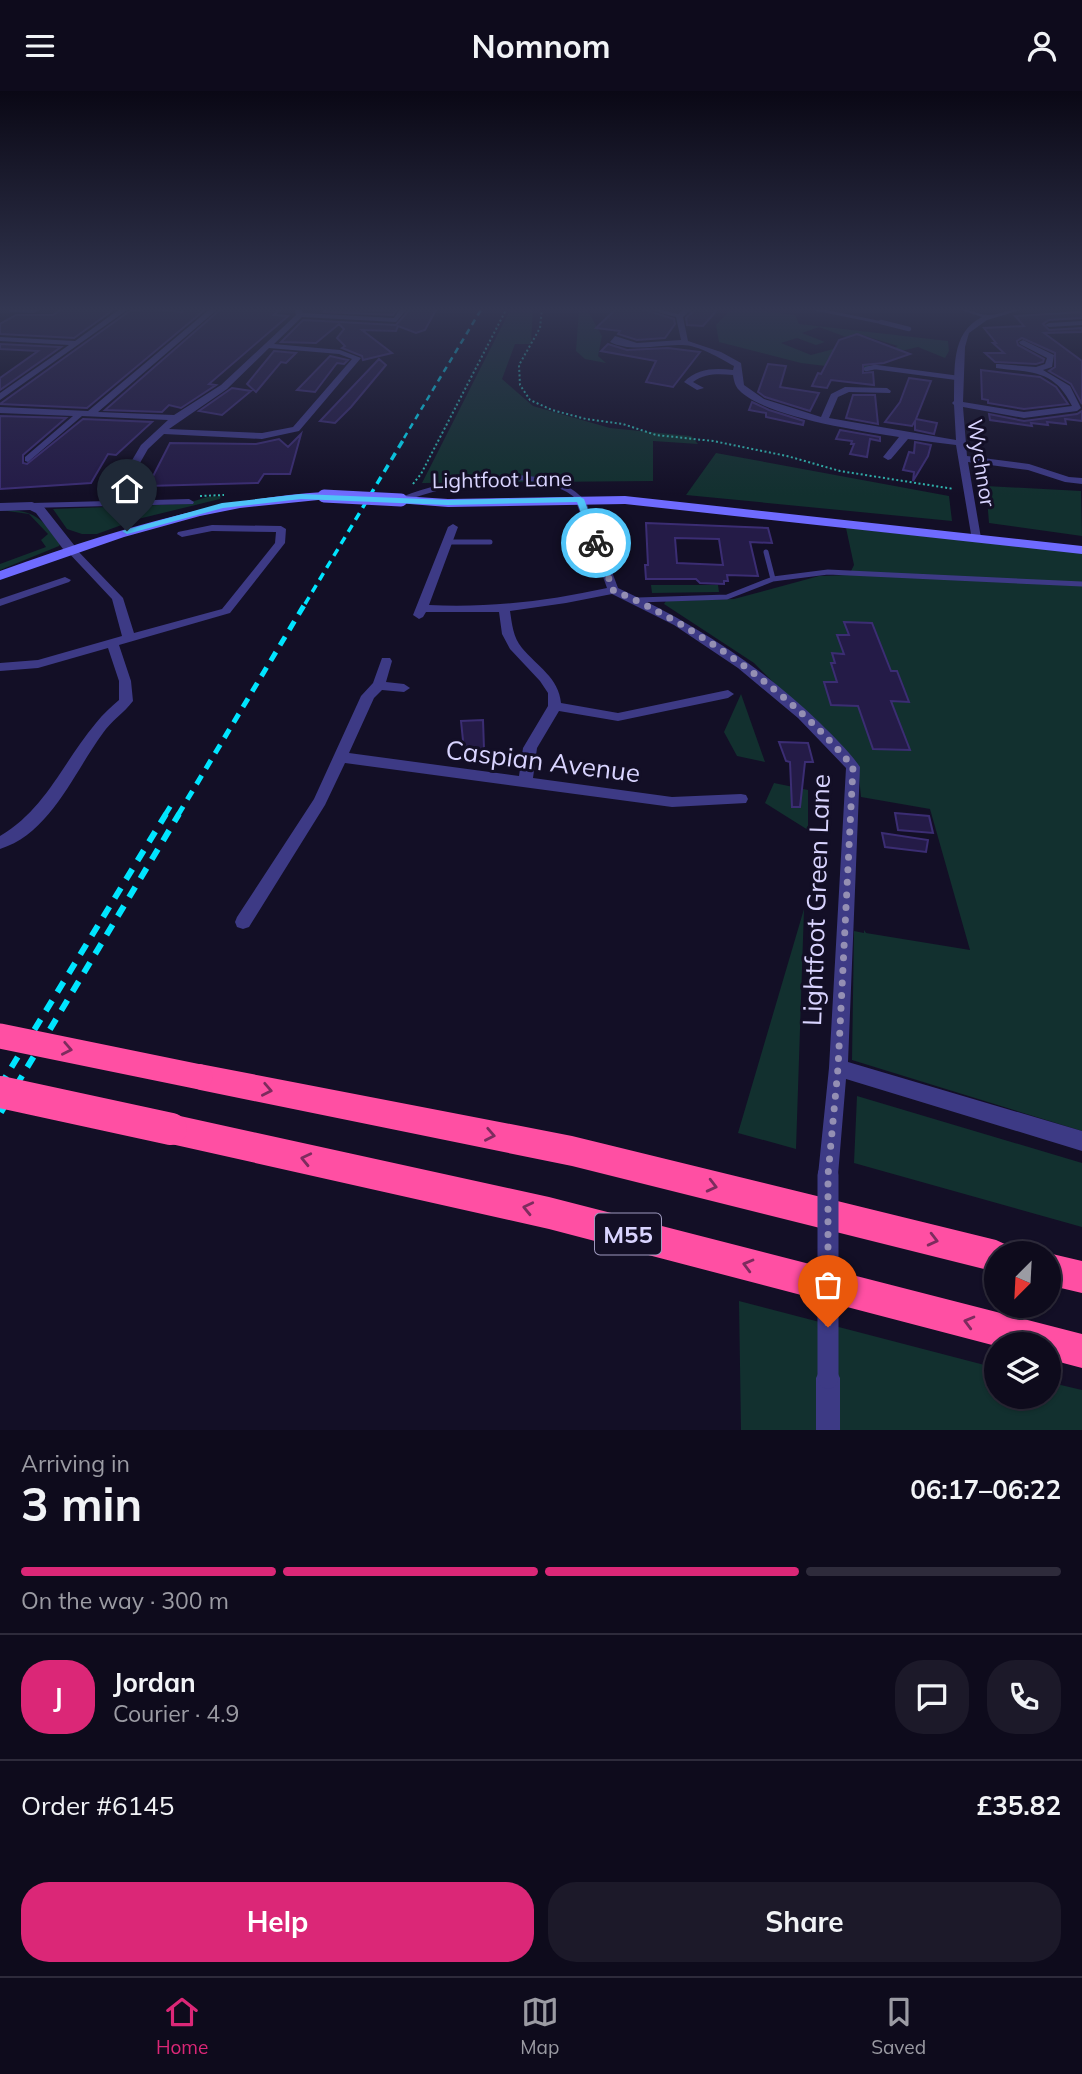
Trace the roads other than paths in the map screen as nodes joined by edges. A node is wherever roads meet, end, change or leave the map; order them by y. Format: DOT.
graph roads {
  1 [pos="37,370"];
  2 [pos="138,370"];
  3 [pos="241,370"];
  4 [pos="346,370"];
  5 [pos="901,370"];
  6 [pos="959,370"];
  7 [pos="1038,370"];
  8 [pos="736,373"];
  9 [pos="958,378"];
  10 [pos="700,388"];
  11 [pos="887,391"];
  12 [pos="0,397"];
  13 [pos="956,403"];
  14 [pos="1079,408"];
  15 [pos="0,410"];
  16 [pos="85,414"];
  17 [pos="176,418"];
  18 [pos="824,419"];
  19 [pos="161,431"];
  20 [pos="905,436"];
  21 [pos="960,443"];
  22 [pos="888,457"];
  23 [pos="962,458"];
  24 [pos="28,459"];
  25 [pos="1082,481"];
  26 [pos="404,495"];
  27 [pos="580,499"];
  28 [pos="111,502"];
  29 [pos="189,502"];
  30 [pos="32,506"];
  31 [pos="0,507"];
  32 [pos="453,527"];
  33 [pos="182,534"];
  34 [pos="976,538"];
  35 [pos="490,541"];
  36 [pos="447,542"];
  37 [pos="71,550"];
  38 [pos="1082,550"];
  39 [pos="766,552"];
  40 [pos="0,576"];
  41 [pos="773,579"];
  42 [pos="65,580"];
  43 [pos="1082,584"];
  44 [pos="613,590"];
  45 [pos="638,600"];
  46 [pos="0,603"];
  47 [pos="504,609"];
  48 [pos="129,638"];
  49 [pos="112,643"];
  50 [pos="386,661"];
  51 [pos="0,667"];
  52 [pos="379,685"];
  53 [pos="404,688"];
  54 [pos="728,694"];
  55 [pos="555,706"];
  56 [pos="339,757"];
  57 [pos="525,782"];
  58 [pos="741,799"];
  59 [pos="0,843"];
  60 [pos="243,922"];
  61 [pos="0,1036"];
  62 [pos="838,1068"];
  63 [pos="0,1092"];
  64 [pos="1082,1142"];
  65 [pos="984,1253"];
  66 [pos="1061,1272"];
  67 [pos="1082,1277"];
  68 [pos="1082,1352"];
  69 [pos="828,1430"];
  1 -- 12 [label="street"];
  2 -- 16 [label="street"];
  3 -- 17 [label="street"];
  4 -- 19 [label="street"];
  5 -- 9 [label="lane"];
  6 -- 9 [label="street, Wychnor"];
  7 -- 14 [label="street"];
  8 -- 10 [label="street"];
  8 -- 18 [label="street"];
  9 -- 13 [label="street, Wychnor"];
  11 -- 18 [label="street"];
  13 -- 14 [label="street"];
  13 -- 21 [label="street, Wychnor"];
  15 -- 16 [label="street"];
  16 -- 17 [label="street"];
  16 -- 24 [label="street"];
  17 -- 19 [label="street"];
  18 -- 20 [label="street"];
  19 -- 28 [label="street"];
  20 -- 21 [label="street"];
  20 -- 22 [label="street"];
  21 -- 23 [label="street, Wychnor"];
  23 -- 25 [label="street"];
  23 -- 34 [label="street, Wychnor"];
  26 -- 27 [label="main road, Lightfoot Lane"];
  26 -- 27 [label="lane"];
  26 -- 37 [label="main road, Lightfoot Lane, bridge"];
  27 -- 34 [label="main road, Lightfoot Lane"];
  27 -- 44 [label="street"];
  28 -- 29 [label="street"];
  28 -- 30 [label="street"];
  30 -- 31 [label="street"];
  30 -- 37 [label="street"];
  32 -- 36 [label="street"];
  33 -- 48 [label="street"];
  34 -- 38 [label="main road, Lightfoot Lane"];
  35 -- 36 [label="lane"];
  36 -- 47 [label="street"];
  37 -- 40 [label="main road, Lightfoot Lane"];
  37 -- 48 [label="street"];
  39 -- 41 [label="lane"];
  41 -- 43 [label="lane"];
  41 -- 45 [label="lane"];
  42 -- 46 [label="street"];
  44 -- 45 [label="street, Lightfoot Green Lane"];
  44 -- 47 [label="street"];
  45 -- 62 [label="street, Lightfoot Green Lane"];
  47 -- 55 [label="street"];
  48 -- 49 [label="street"];
  49 -- 51 [label="street"];
  49 -- 59 [label="street"];
  50 -- 52 [label="street"];
  52 -- 53 [label="street"];
  52 -- 56 [label="street"];
  54 -- 55 [label="street"];
  55 -- 57 [label="street"];
  56 -- 57 [label="street, Caspian Avenue"];
  56 -- 60 [label="street"];
  57 -- 58 [label="street, Caspian Avenue"];
  61 -- 65 [label="highway, M55, one-way, bridge"];
  62 -- 64 [label="street"];
  62 -- 69 [label="street, Lightfoot Green Lane, bridge"];
  68 -- 63 [label="highway, M55, one-way, bridge"];
  66 -- 67 [label="highway"];
}
